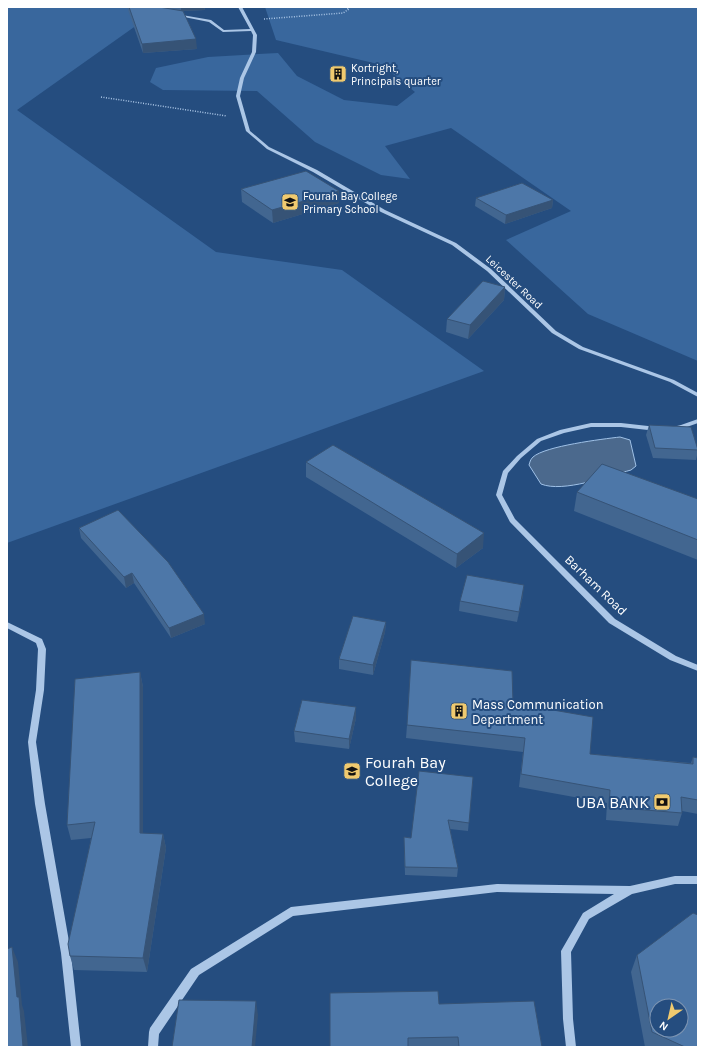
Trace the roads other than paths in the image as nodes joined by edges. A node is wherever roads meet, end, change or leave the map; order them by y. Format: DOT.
graph roads {
  1 [pos="240,7"];
  2 [pos="172,15"];
  3 [pos="253,30"];
  4 [pos="698,395"];
  5 [pos="698,421"];
  6 [pos="7,625"];
  7 [pos="698,668"];
  8 [pos="698,880"];
  9 [pos="630,890"];
  10 [pos="76,1047"];
  11 [pos="154,1047"];
  12 [pos="571,1047"];
  1 -- 3 [label="street, Leicester Road"];
  2 -- 3 [label="street"];
  3 -- 4 [label="street, Leicester Road"];
  5 -- 7 [label="street, Barham Road"];
  6 -- 10 [label="street"];
  8 -- 9 [label="street"];
  9 -- 11 [label="street"];
  9 -- 12 [label="street"];
}
